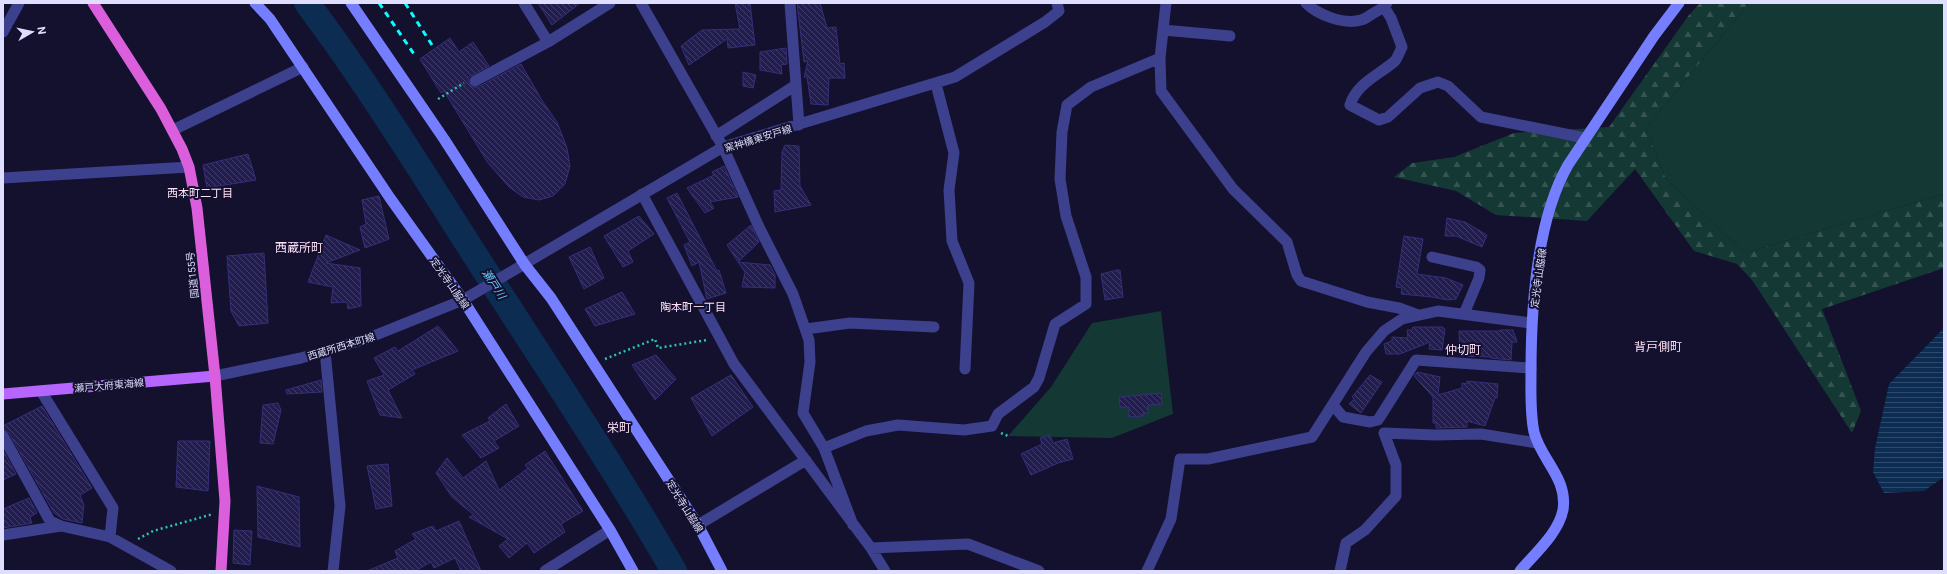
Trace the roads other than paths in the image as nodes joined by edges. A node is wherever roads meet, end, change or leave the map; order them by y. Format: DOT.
graph roads {
  1 [pos="19,3"];
  2 [pos="93,3"];
  3 [pos="255,3"];
  4 [pos="351,3"];
  5 [pos="524,3"];
  6 [pos="610,3"];
  7 [pos="641,3"];
  8 [pos="790,3"];
  9 [pos="1057,3"];
  10 [pos="1166,3"];
  11 [pos="1306,3"];
  12 [pos="1677,4"];
  13 [pos="1385,5"];
  14 [pos="1163,30"];
  15 [pos="3,32"];
  16 [pos="1230,36"];
  17 [pos="548,42"];
  18 [pos="1160,58"];
  19 [pos="303,67"];
  20 [pos="474,81"];
  21 [pos="936,84"];
  22 [pos="796,85"];
  23 [pos="800,125"];
  24 [pos="173,130"];
  25 [pos="716,136"];
  26 [pos="1585,138"];
  27 [pos="723,147"];
  28 [pos="189,166"];
  29 [pos="3,178"];
  30 [pos="642,194"];
  31 [pos="1432,257"];
  32 [pos="525,265"];
  33 [pos="467,298"];
  34 [pos="1464,314"];
  35 [pos="1418,315"];
  36 [pos="1531,323"];
  37 [pos="934,327"];
  38 [pos="806,328"];
  39 [pos="325,351"];
  40 [pos="1531,368"];
  41 [pos="965,369"];
  42 [pos="215,376"];
  43 [pos="41,390"];
  44 [pos="3,394"];
  45 [pos="1333,405"];
  46 [pos="3,436"];
  47 [pos="1537,443"];
  48 [pos="824,448"];
  49 [pos="806,460"];
  50 [pos="698,525"];
  51 [pos="853,525"];
  52 [pos="61,526"];
  53 [pos="610,530"];
  54 [pos="3,535"];
  55 [pos="110,537"];
  56 [pos="871,548"];
  57 [pos="171,571"];
  58 [pos="221,571"];
  59 [pos="334,571"];
  60 [pos="545,571"];
  61 [pos="633,571"];
  62 [pos="722,571"];
  63 [pos="885,571"];
  64 [pos="1039,571"];
  65 [pos="1146,571"];
  66 [pos="1340,571"];
  67 [pos="1520,571"];
  1 -- 15 [label="street"];
  2 -- 24 [label="highway, 国道155号"];
  3 -- 19 [label="main road, 定光寺山脇線"];
  4 -- 32 [label="main road, 定光寺山脇線"];
  5 -- 17 [label="street"];
  6 -- 17 [label="street"];
  7 -- 25 [label="street"];
  8 -- 22 [label="street"];
  9 -- 21 [label="street, 窯神橋東安戸線"];
  10 -- 14 [label="street"];
  11 -- 13 [label="street"];
  12 -- 26 [label="main road, 定光寺山脇線"];
  13 -- 26 [label="street"];
  14 -- 16 [label="street"];
  14 -- 18 [label="street"];
  17 -- 20 [label="street"];
  18 -- 35 [label="street"];
  18 -- 48 [label="street"];
  19 -- 24 [label="street"];
  19 -- 33 [label="main road, 定光寺山脇線"];
  21 -- 23 [label="street, 窯神橋東安戸線"];
  21 -- 41 [label="street"];
  22 -- 23 [label="street"];
  22 -- 25 [label="street"];
  23 -- 27 [label="street, 窯神橋東安戸線"];
  24 -- 28 [label="highway, 国道155号"];
  25 -- 27 [label="street"];
  26 -- 36 [label="main road, 定光寺山脇線"];
  27 -- 30 [label="street, 窯神橋東安戸線"];
  27 -- 38 [label="street"];
  28 -- 29 [label="street"];
  28 -- 42 [label="highway, 国道155号"];
  30 -- 32 [label="street, 窯神橋東安戸線"];
  30 -- 49 [label="street"];
  31 -- 34 [label="street"];
  32 -- 33 [label="street, 窯神橋東安戸線"];
  32 -- 50 [label="main road, 定光寺山脇線"];
  33 -- 39 [label="street, 西蔵所西本町線"];
  33 -- 53 [label="main road, 定光寺山脇線"];
  34 -- 35 [label="street"];
  34 -- 36 [label="street"];
  35 -- 45 [label="street"];
  36 -- 40 [label="main road, 定光寺山脇線"];
  37 -- 38 [label="street"];
  38 -- 48 [label="street"];
  39 -- 42 [label="street, 西蔵所西本町線"];
  39 -- 59 [label="street"];
  40 -- 45 [label="street"];
  40 -- 47 [label="main road, 定光寺山脇線"];
  42 -- 43 [label="main road, 瀬戸大府東海線"];
  42 -- 58 [label="highway, 国道155号"];
  43 -- 44 [label="main road, 瀬戸大府東海線"];
  43 -- 55 [label="street"];
  45 -- 65 [label="street"];
  46 -- 52 [label="street"];
  47 -- 66 [label="street"];
  47 -- 67 [label="main road, 定光寺山脇線"];
  48 -- 51 [label="street"];
  49 -- 50 [label="street"];
  49 -- 51 [label="street"];
  50 -- 62 [label="main road, 定光寺山脇線"];
  51 -- 56 [label="street"];
  52 -- 54 [label="street"];
  52 -- 55 [label="street"];
  53 -- 60 [label="street"];
  53 -- 61 [label="main road, 定光寺山脇線"];
  55 -- 57 [label="street"];
  56 -- 63 [label="street"];
  56 -- 64 [label="street"];
}
